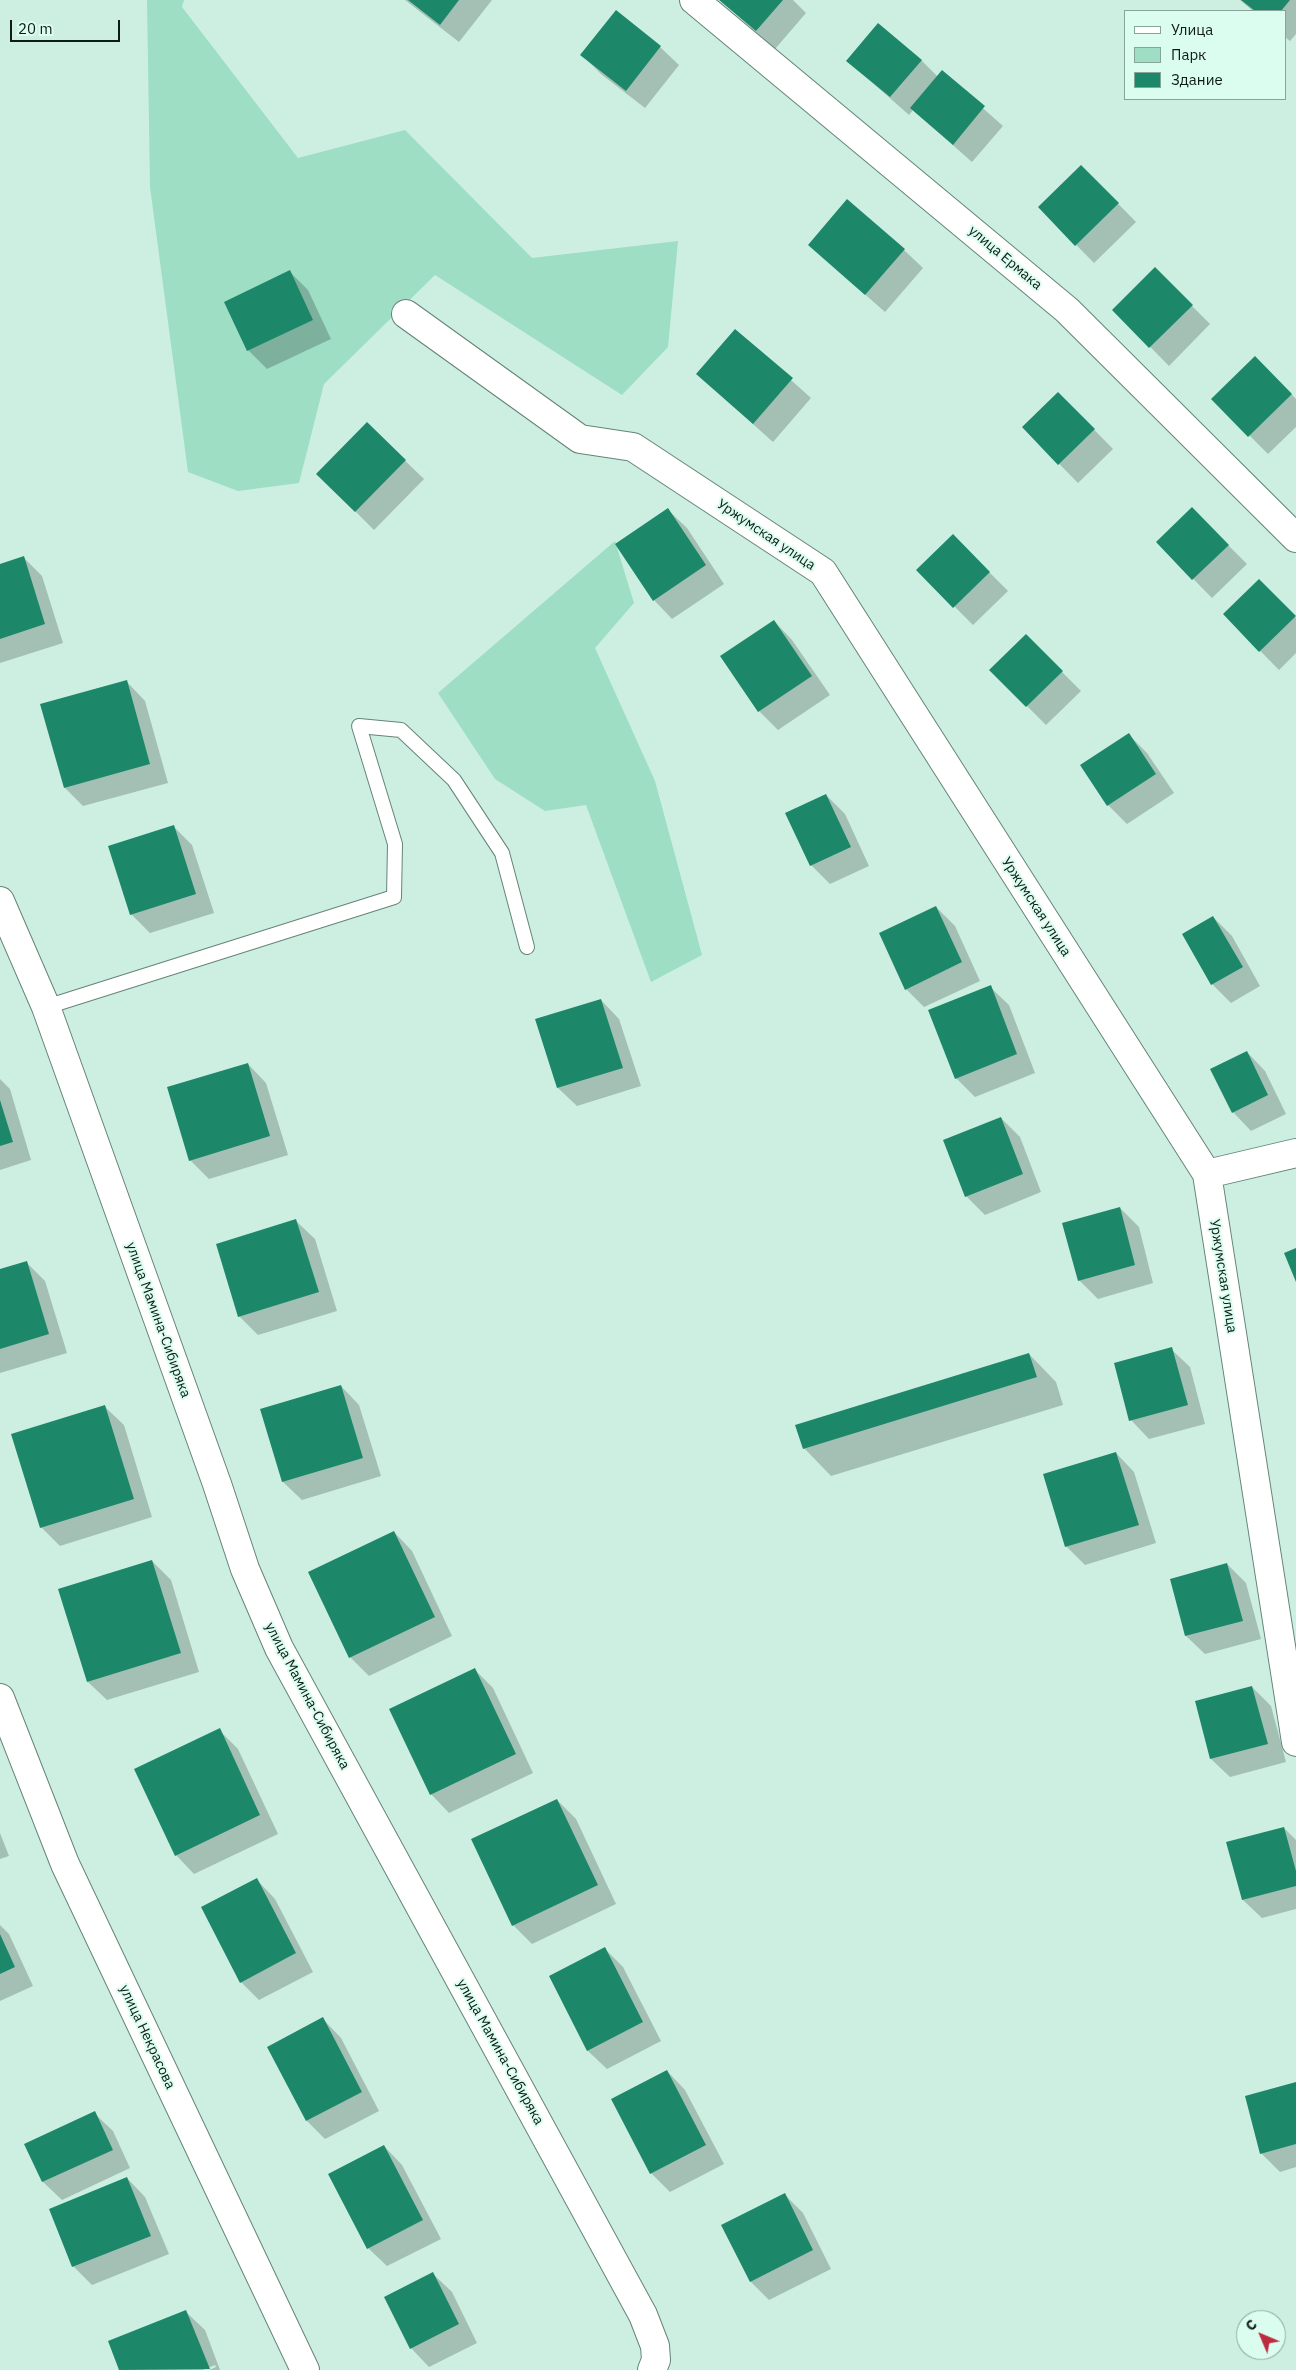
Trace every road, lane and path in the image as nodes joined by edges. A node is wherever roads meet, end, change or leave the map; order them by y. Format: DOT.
graph roads {
  1 [pos="694,0"];
  2 [pos="406,314"];
  3 [pos="1296,538"];
  4 [pos="0,902"];
  5 [pos="527,947"];
  6 [pos="46,1007"];
  7 [pos="1296,1153"];
  8 [pos="1207,1174"];
  9 [pos="0,1698"];
  10 [pos="1296,1742"];
  11 [pos="306,2370"];
  12 [pos="652,2370"];
  1 -- 3 [label="street, улица Ермака"];
  2 -- 8 [label="street, Уржумская улица"];
  4 -- 6 [label="street, улица Мамина-Сибиряка"];
  5 -- 6 [label="lane"];
  6 -- 12 [label="street, улица Мамина-Сибиряка"];
  7 -- 8 [label="street"];
  8 -- 10 [label="street, Уржумская улица"];
  9 -- 11 [label="street, улица Некрасова"];
}
